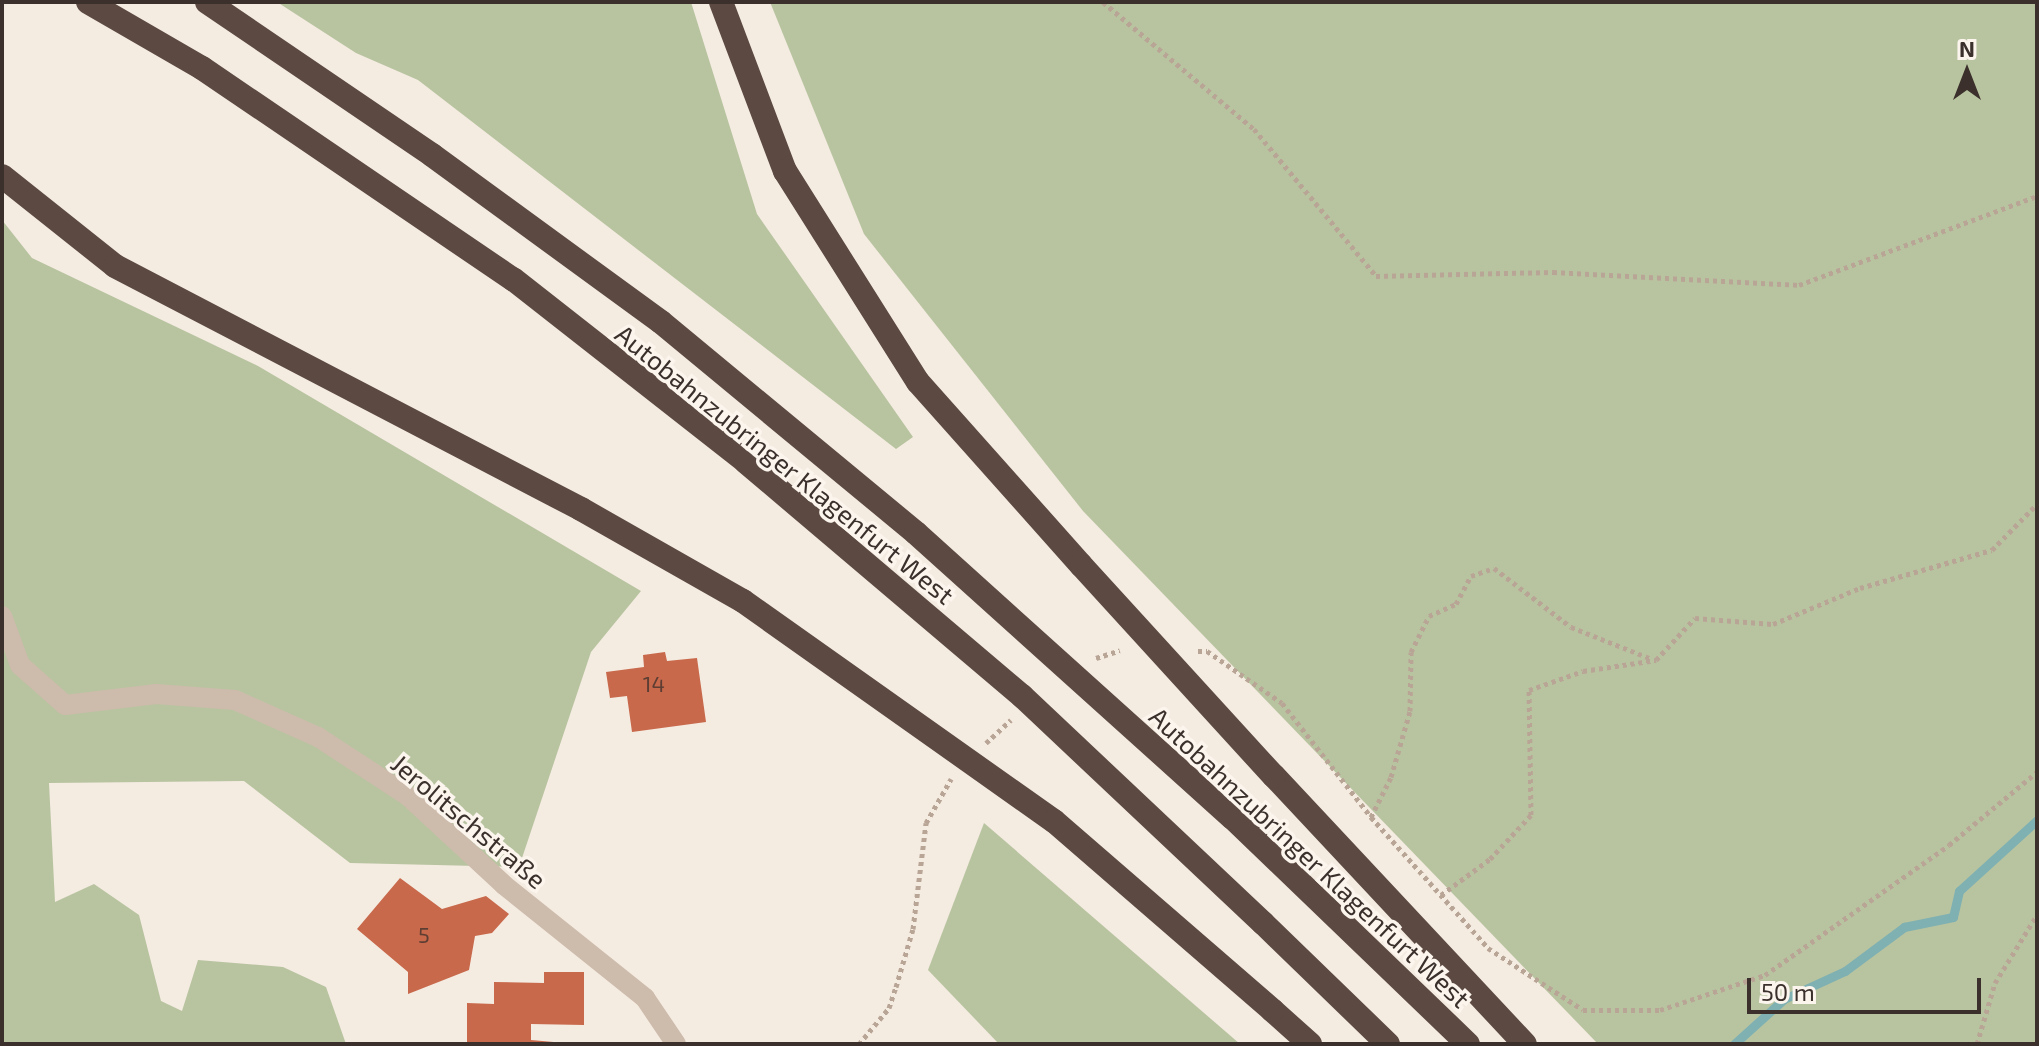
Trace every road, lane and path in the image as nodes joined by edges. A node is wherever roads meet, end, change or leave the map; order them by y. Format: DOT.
graph roads {
  1 [pos="88,2"];
  2 [pos="207,2"];
  3 [pos="721,2"];
  4 [pos="1103,2"];
  5 [pos="2,176"];
  6 [pos="2037,196"];
  7 [pos="2037,504"];
  8 [pos="2,616"];
  9 [pos="1207,651"];
  10 [pos="1656,660"];
  11 [pos="2037,772"];
  12 [pos="1371,817"];
  13 [pos="1441,895"];
  14 [pos="2037,915"];
  15 [pos="676,1044"];
  16 [pos="1310,1044"];
  17 [pos="1388,1044"];
  18 [pos="1468,1044"];
  19 [pos="1525,1044"];
  20 [pos="1977,1044"];
  1 -- 17 [label="highway, Autobahnzubringer Klagenfurt West, bridge"];
  2 -- 18 [label="highway, Autobahnzubringer Klagenfurt West, bridge"];
  3 -- 19 [label="highway, bridge"];
  4 -- 6 [label="path"];
  5 -- 16 [label="highway, bridge"];
  7 -- 10 [label="path"];
  8 -- 15 [label="street, Jerolitschstraße"];
  9 -- 12 [label="path"];
  10 -- 12 [label="path"];
  10 -- 13 [label="path"];
  11 -- 13 [label="path"];
  12 -- 13 [label="path"];
  14 -- 20 [label="path"];
}
